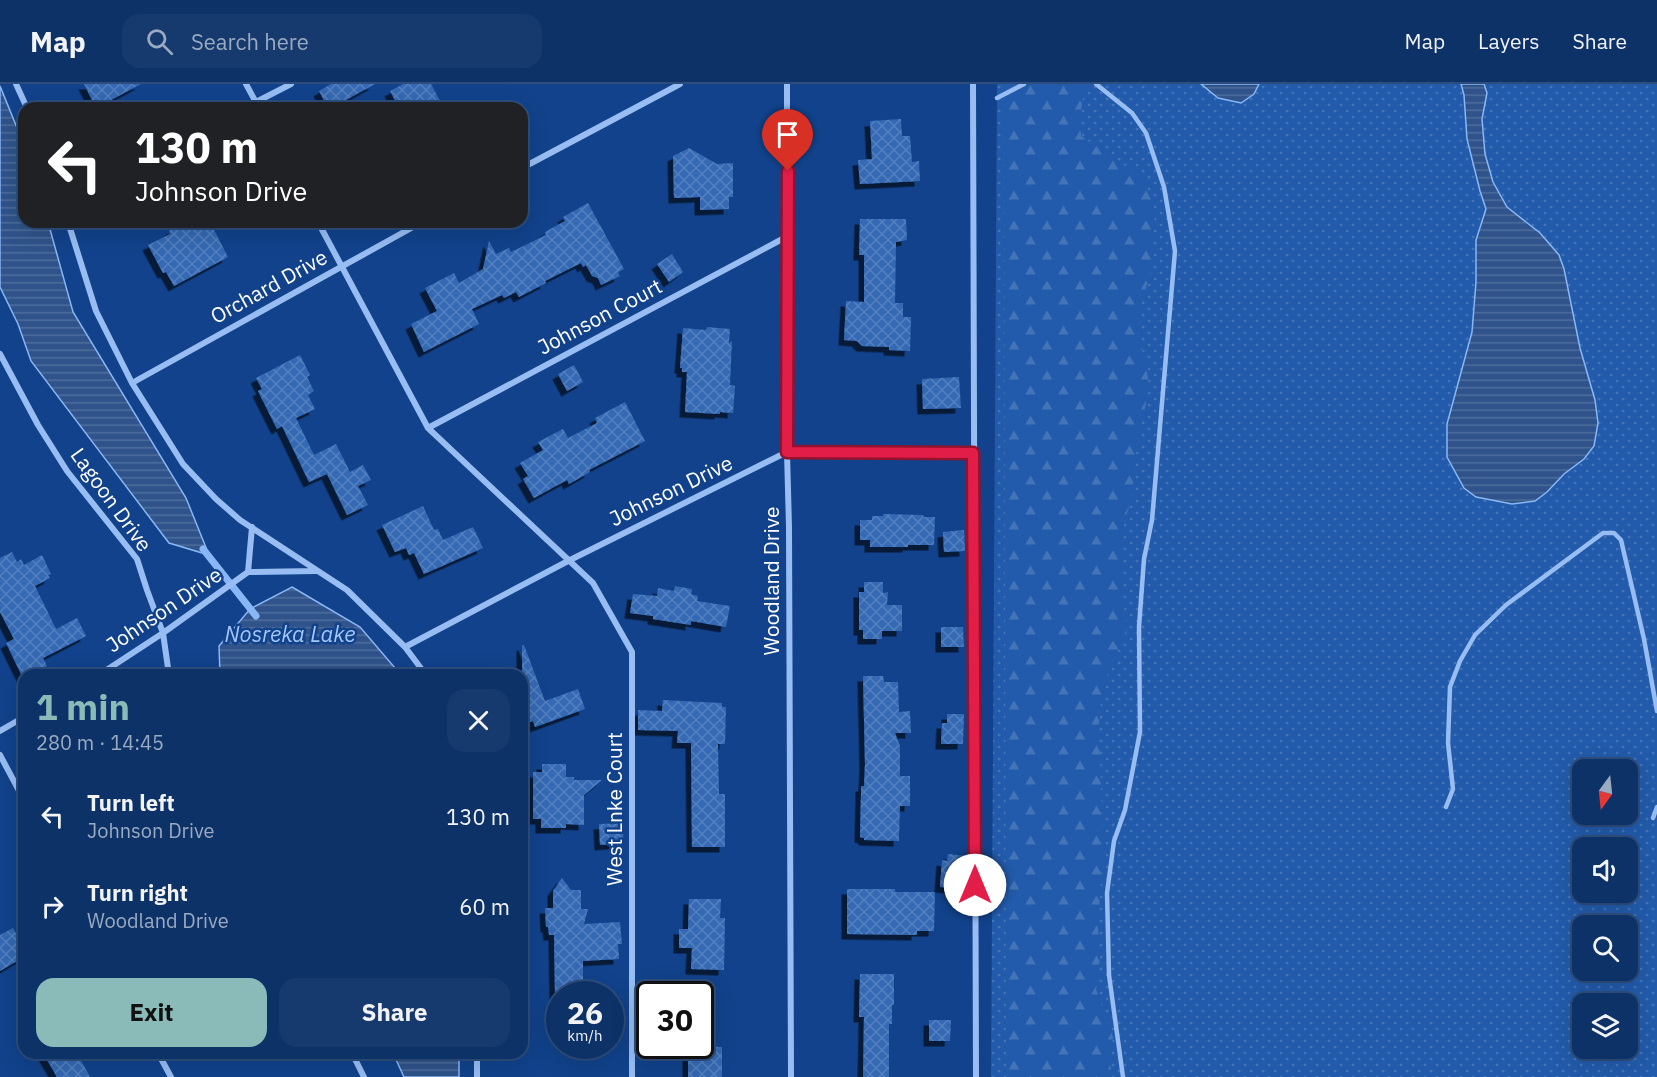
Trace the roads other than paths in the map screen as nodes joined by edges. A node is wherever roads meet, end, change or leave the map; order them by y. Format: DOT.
graph roads {
  1 [pos="16,84"];
  2 [pos="246,84"];
  3 [pos="291,84"];
  4 [pos="680,84"];
  5 [pos="787,84"];
  6 [pos="973,84"];
  7 [pos="1024,84"];
  8 [pos="1096,84"];
  9 [pos="997,98"];
  10 [pos="24,102"];
  11 [pos="256,102"];
  12 [pos="263,102"];
  13 [pos="528,165"];
  14 [pos="70,228"];
  15 [pos="321,228"];
  16 [pos="411,228"];
  17 [pos="788,236"];
  18 [pos="341,266"];
  19 [pos="0,354"];
  20 [pos="132,383"];
  21 [pos="428,428"];
  22 [pos="787,452"];
  23 [pos="973,453"];
  24 [pos="252,527"];
  25 [pos="570,560"];
  26 [pos="317,570"];
  27 [pos="248,573"];
  28 [pos="163,633"];
  29 [pos="405,647"];
  30 [pos="108,669"];
  31 [pos="168,669"];
  32 [pos="422,669"];
  33 [pos="1657,711"];
  34 [pos="18,720"];
  35 [pos="0,731"];
  36 [pos="0,755"];
  37 [pos="18,789"];
  38 [pos="1446,807"];
  39 [pos="1657,807"];
  40 [pos="1653,818"];
  41 [pos="161,1059"];
  42 [pos="355,1059"];
  43 [pos="477,1059"];
  44 [pos="171,1077"];
  45 [pos="364,1077"];
  46 [pos="477,1077"];
  47 [pos="632,1077"];
  48 [pos="791,1077"];
  49 [pos="976,1077"];
  50 [pos="1123,1077"];
  1 -- 10 [label="street"];
  2 -- 11 [label="street"];
  3 -- 12 [label="street"];
  4 -- 13 [label="street"];
  5 -- 17 [label="street, Woodland Drive"];
  6 -- 23 [label="street"];
  7 -- 9 [label="lane"];
  8 -- 50 [label="lane"];
  14 -- 20 [label="street"];
  15 -- 18 [label="street"];
  16 -- 18 [label="street, Orchard Drive"];
  17 -- 21 [label="street, Johnson Court"];
  17 -- 22 [label="street, Woodland Drive"];
  18 -- 20 [label="street, Orchard Drive"];
  18 -- 21 [label="street, West Lnke Court"];
  19 -- 28 [label="street, Lagoon Drive"];
  20 -- 24 [label="street"];
  21 -- 25 [label="street, West Lnke Court"];
  22 -- 23 [label="street, Johnson Drive"];
  22 -- 25 [label="street, Johnson Drive"];
  22 -- 48 [label="street, Woodland Drive"];
  23 -- 49 [label="street"];
  24 -- 26 [label="street"];
  24 -- 27 [label="street, Johnson Drive"];
  25 -- 29 [label="street, Johnson Drive"];
  25 -- 47 [label="street, West Lnke Court"];
  26 -- 27 [label="street, Johnson Drive"];
  26 -- 29 [label="street"];
  27 -- 28 [label="street, Johnson Drive"];
  28 -- 30 [label="street, Johnson Drive"];
  28 -- 31 [label="street, Lagoon Drive"];
  29 -- 32 [label="street"];
  33 -- 38 [label="lane"];
  34 -- 35 [label="street"];
  36 -- 37 [label="street"];
  39 -- 40 [label="lane"];
  41 -- 44 [label="street"];
  42 -- 45 [label="street"];
  43 -- 46 [label="street"];
}
